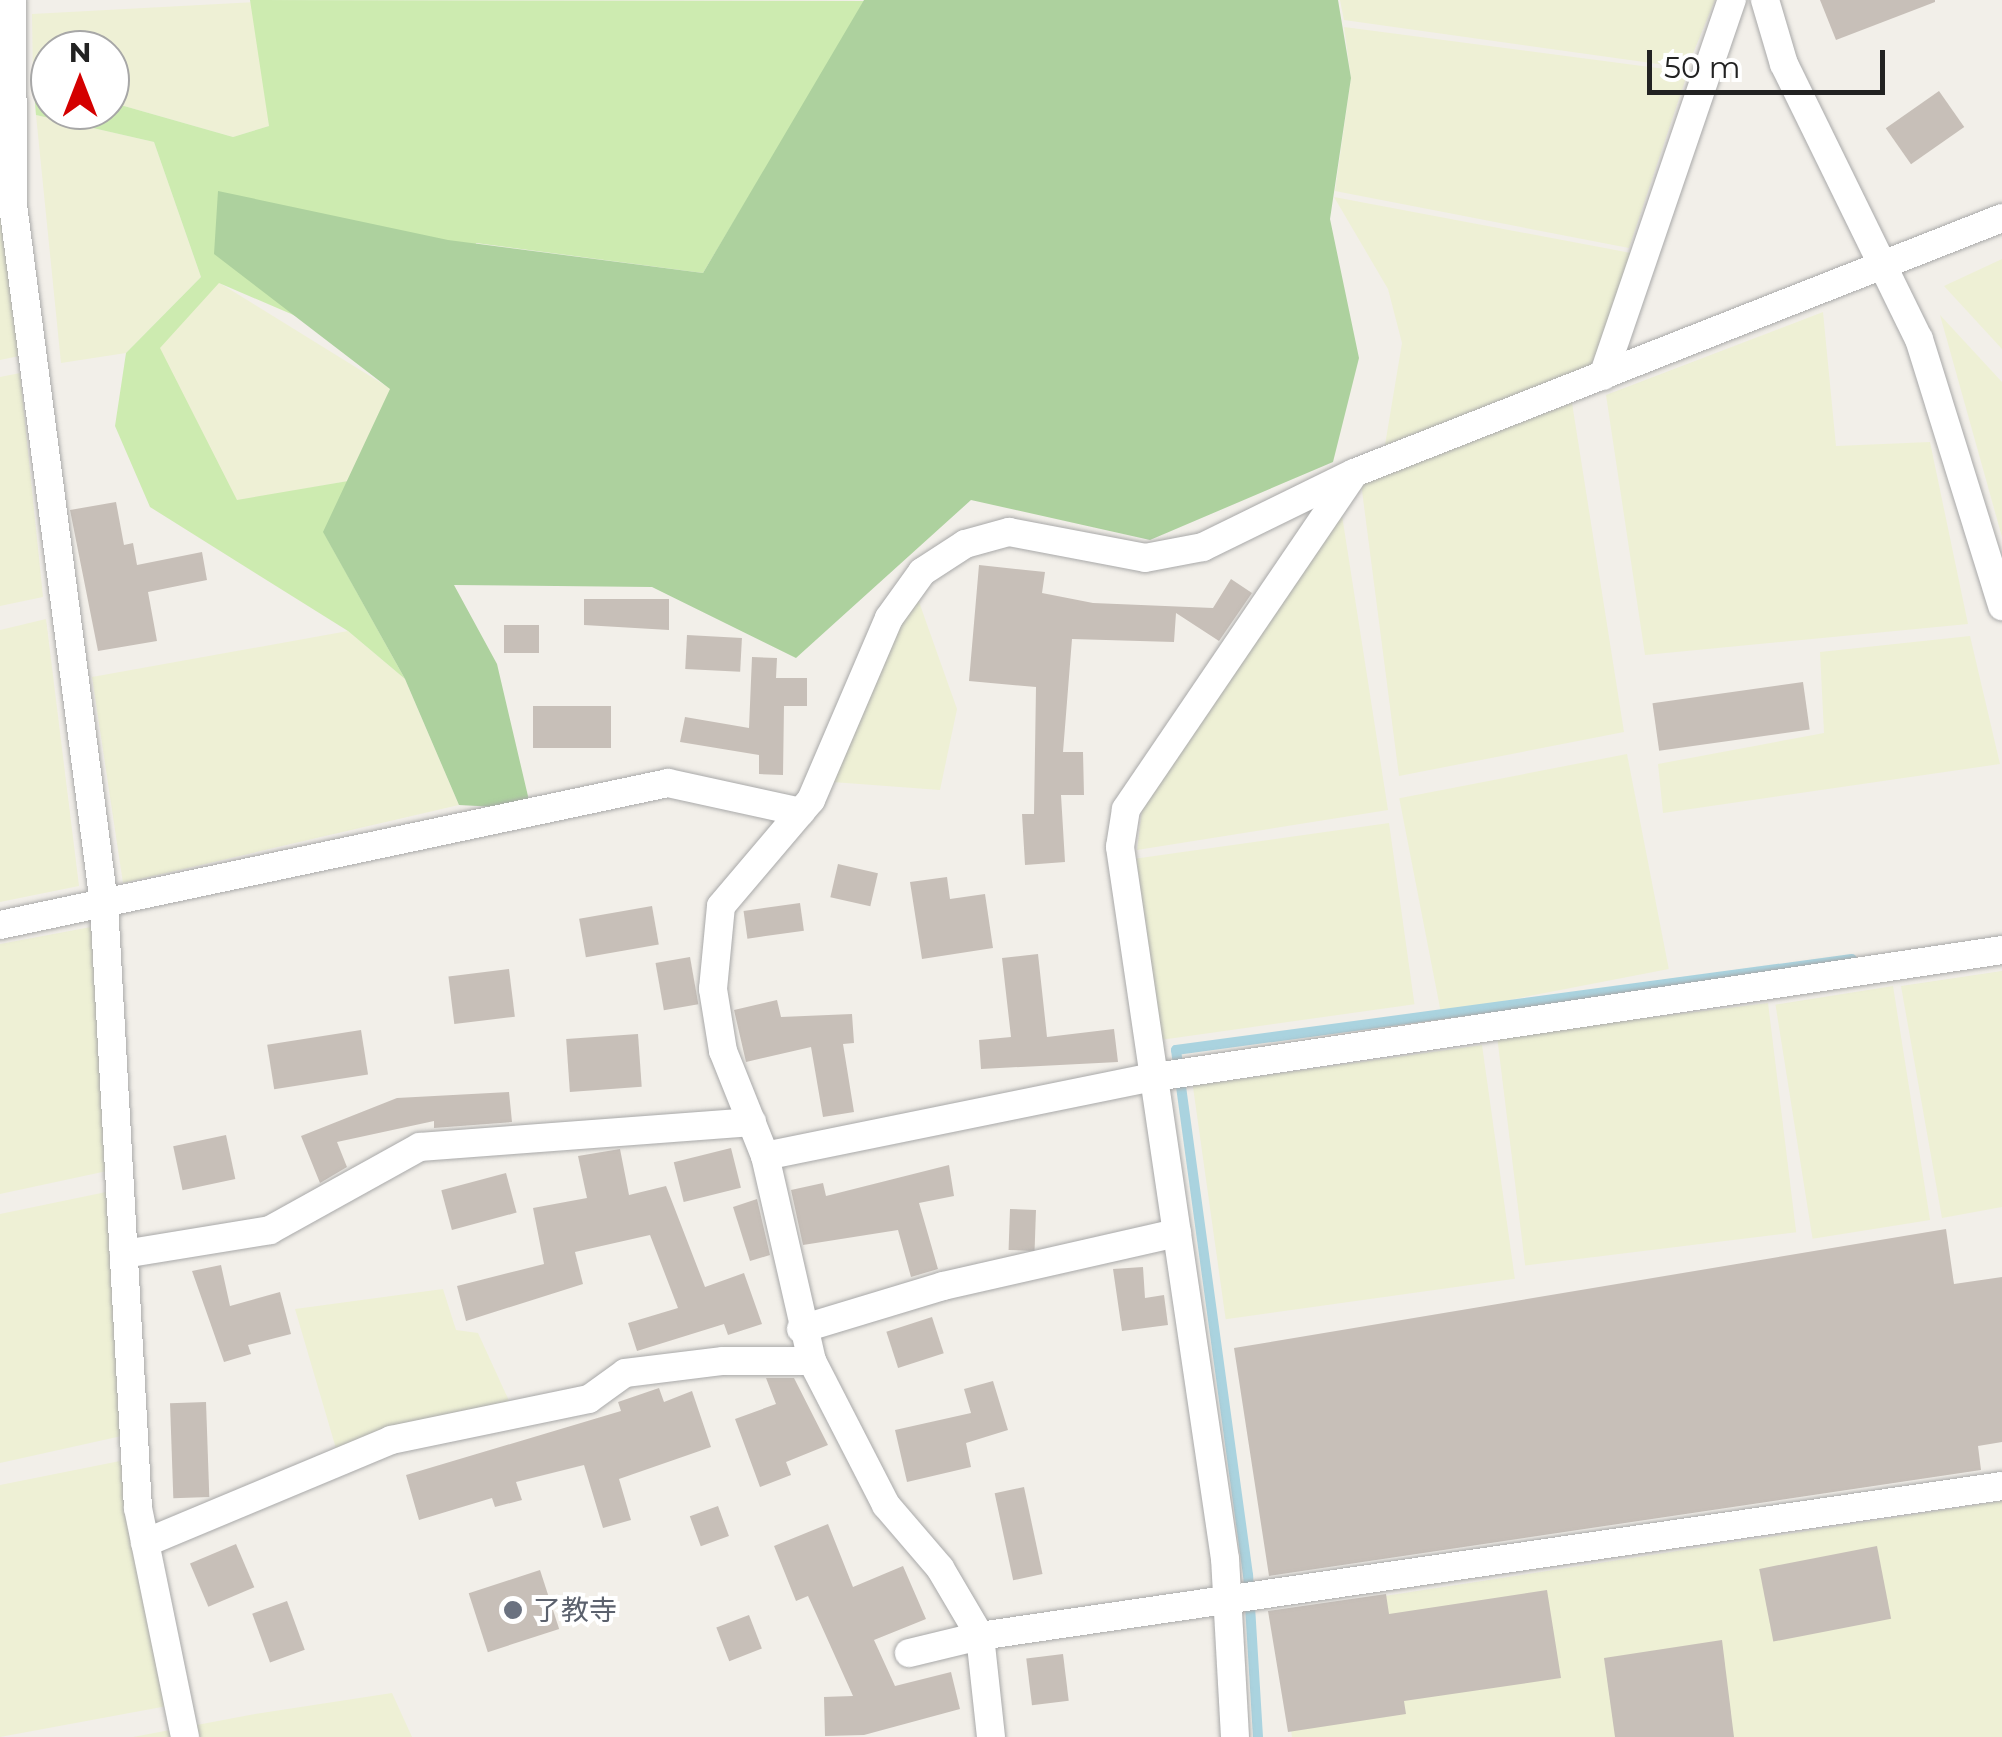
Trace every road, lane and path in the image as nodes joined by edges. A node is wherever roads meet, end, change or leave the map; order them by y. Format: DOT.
graph roads {
  1 [pos="12,0"];
  2 [pos="1732,0"];
  3 [pos="1766,0"];
  4 [pos="6,94"];
  5 [pos="2002,218"];
  6 [pos="1889,264"];
  7 [pos="1603,376"];
  8 [pos="1354,473"];
  9 [pos="2002,606"];
  10 [pos="801,812"];
  11 [pos="104,904"];
  12 [pos="0,925"];
  13 [pos="2002,950"];
  14 [pos="1149,1078"];
  15 [pos="752,1122"];
  16 [pos="766,1156"];
  17 [pos="1177,1234"];
  18 [pos="124,1254"];
  19 [pos="801,1328"];
  20 [pos="812,1361"];
  21 [pos="2002,1486"];
  22 [pos="146,1542"];
  23 [pos="1227,1598"];
  24 [pos="980,1636"];
  25 [pos="910,1653"];
  26 [pos="185,1737"];
  27 [pos="992,1737"];
  28 [pos="1235,1737"];
  1 -- 4 [label="street"];
  2 -- 7 [label="street"];
  3 -- 6 [label="street"];
  4 -- 11 [label="street"];
  5 -- 6 [label="street"];
  6 -- 7 [label="street"];
  6 -- 9 [label="street"];
  7 -- 8 [label="street"];
  8 -- 10 [label="street"];
  8 -- 14 [label="street"];
  10 -- 11 [label="street"];
  10 -- 15 [label="street"];
  11 -- 12 [label="street"];
  11 -- 18 [label="street"];
  13 -- 14 [label="street"];
  14 -- 16 [label="street"];
  14 -- 17 [label="street"];
  15 -- 16 [label="street"];
  15 -- 18 [label="street"];
  16 -- 19 [label="street"];
  17 -- 19 [label="street"];
  17 -- 23 [label="street"];
  18 -- 22 [label="street"];
  19 -- 20 [label="street"];
  20 -- 22 [label="street"];
  20 -- 24 [label="street"];
  21 -- 23 [label="street"];
  22 -- 26 [label="street"];
  23 -- 24 [label="street"];
  23 -- 28 [label="street"];
  24 -- 25 [label="street"];
  24 -- 27 [label="street"];
}
